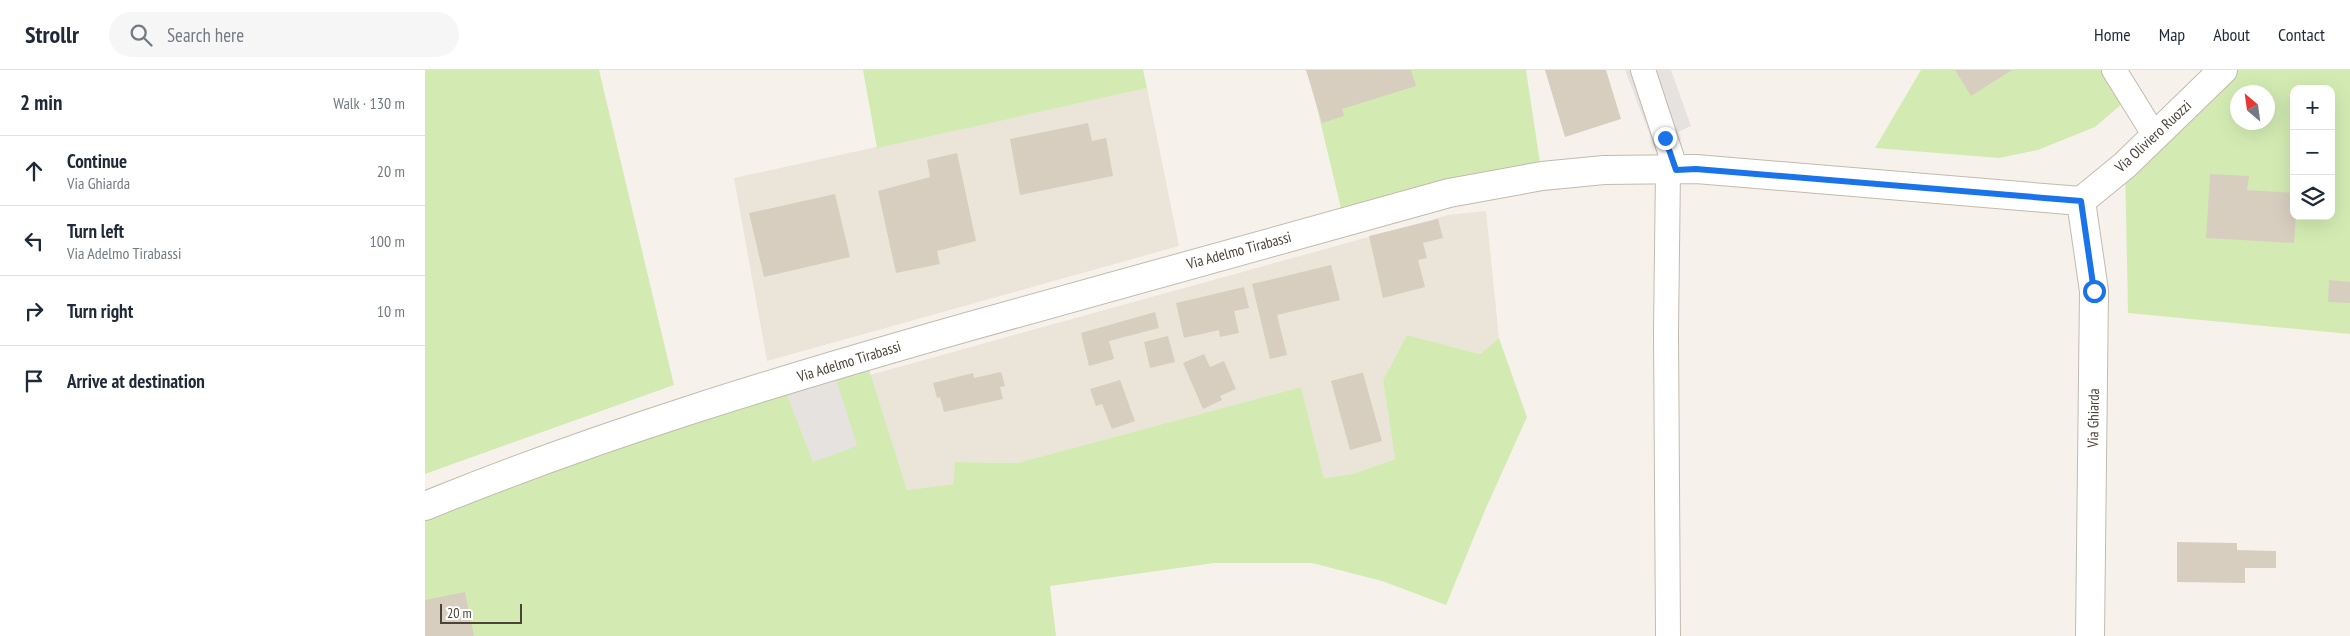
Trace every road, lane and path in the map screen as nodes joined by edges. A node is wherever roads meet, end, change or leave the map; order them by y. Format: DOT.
graph roads {
  1 [pos="1643,70"];
  2 [pos="2114,70"];
  3 [pos="2223,70"];
  4 [pos="2155,136"];
  5 [pos="1672,170"];
  6 [pos="2081,201"];
  7 [pos="425,506"];
  8 [pos="1669,636"];
  9 [pos="2090,636"];
  1 -- 5 [label="street"];
  2 -- 4 [label="street"];
  3 -- 4 [label="street, Via Oliviero Ruozzi"];
  4 -- 6 [label="street, Via Oliviero Ruozzi"];
  5 -- 6 [label="street, Via Adelmo Tirabassi"];
  5 -- 7 [label="street, Via Adelmo Tirabassi"];
  5 -- 8 [label="street"];
  6 -- 9 [label="street, Via Ghiarda"];
}
